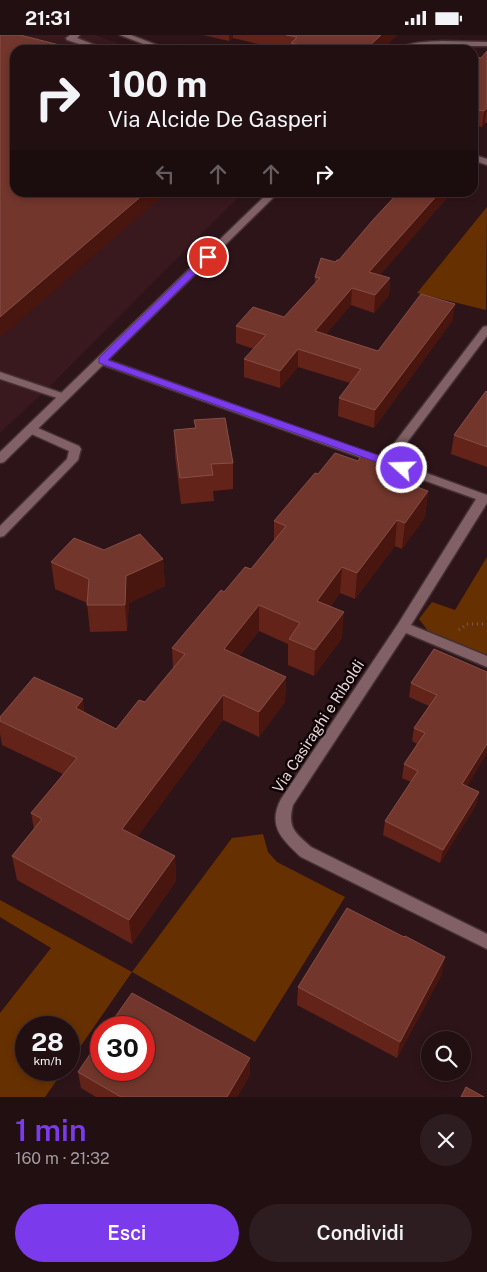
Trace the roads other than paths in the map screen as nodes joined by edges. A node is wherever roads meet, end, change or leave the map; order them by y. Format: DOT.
graph roads {
  1 [pos="76,35"];
  2 [pos="124,35"];
  3 [pos="487,44"];
  4 [pos="90,45"];
  5 [pos="152,45"];
  6 [pos="424,45"];
  7 [pos="269,197"];
  8 [pos="487,329"];
  9 [pos="102,361"];
  10 [pos="0,375"];
  11 [pos="64,397"];
  12 [pos="31,429"];
  13 [pos="0,459"];
  14 [pos="386,462"];
  15 [pos="485,498"];
  16 [pos="0,533"];
  17 [pos="403,627"];
  18 [pos="487,662"];
  19 [pos="487,941"];
  1 -- 4 [label="street"];
  2 -- 5 [label="street"];
  3 -- 6 [label="street"];
  7 -- 9 [label="street"];
  8 -- 14 [label="street"];
  9 -- 11 [label="street"];
  9 -- 14 [label="street"];
  10 -- 11 [label="street"];
  11 -- 12 [label="street"];
  12 -- 13 [label="street"];
  12 -- 16 [label="street"];
  14 -- 15 [label="street"];
  15 -- 17 [label="street, Via Casiraghi e Riboldi"];
  17 -- 18 [label="street"];
  17 -- 19 [label="street, Via Casiraghi e Riboldi"];
}
